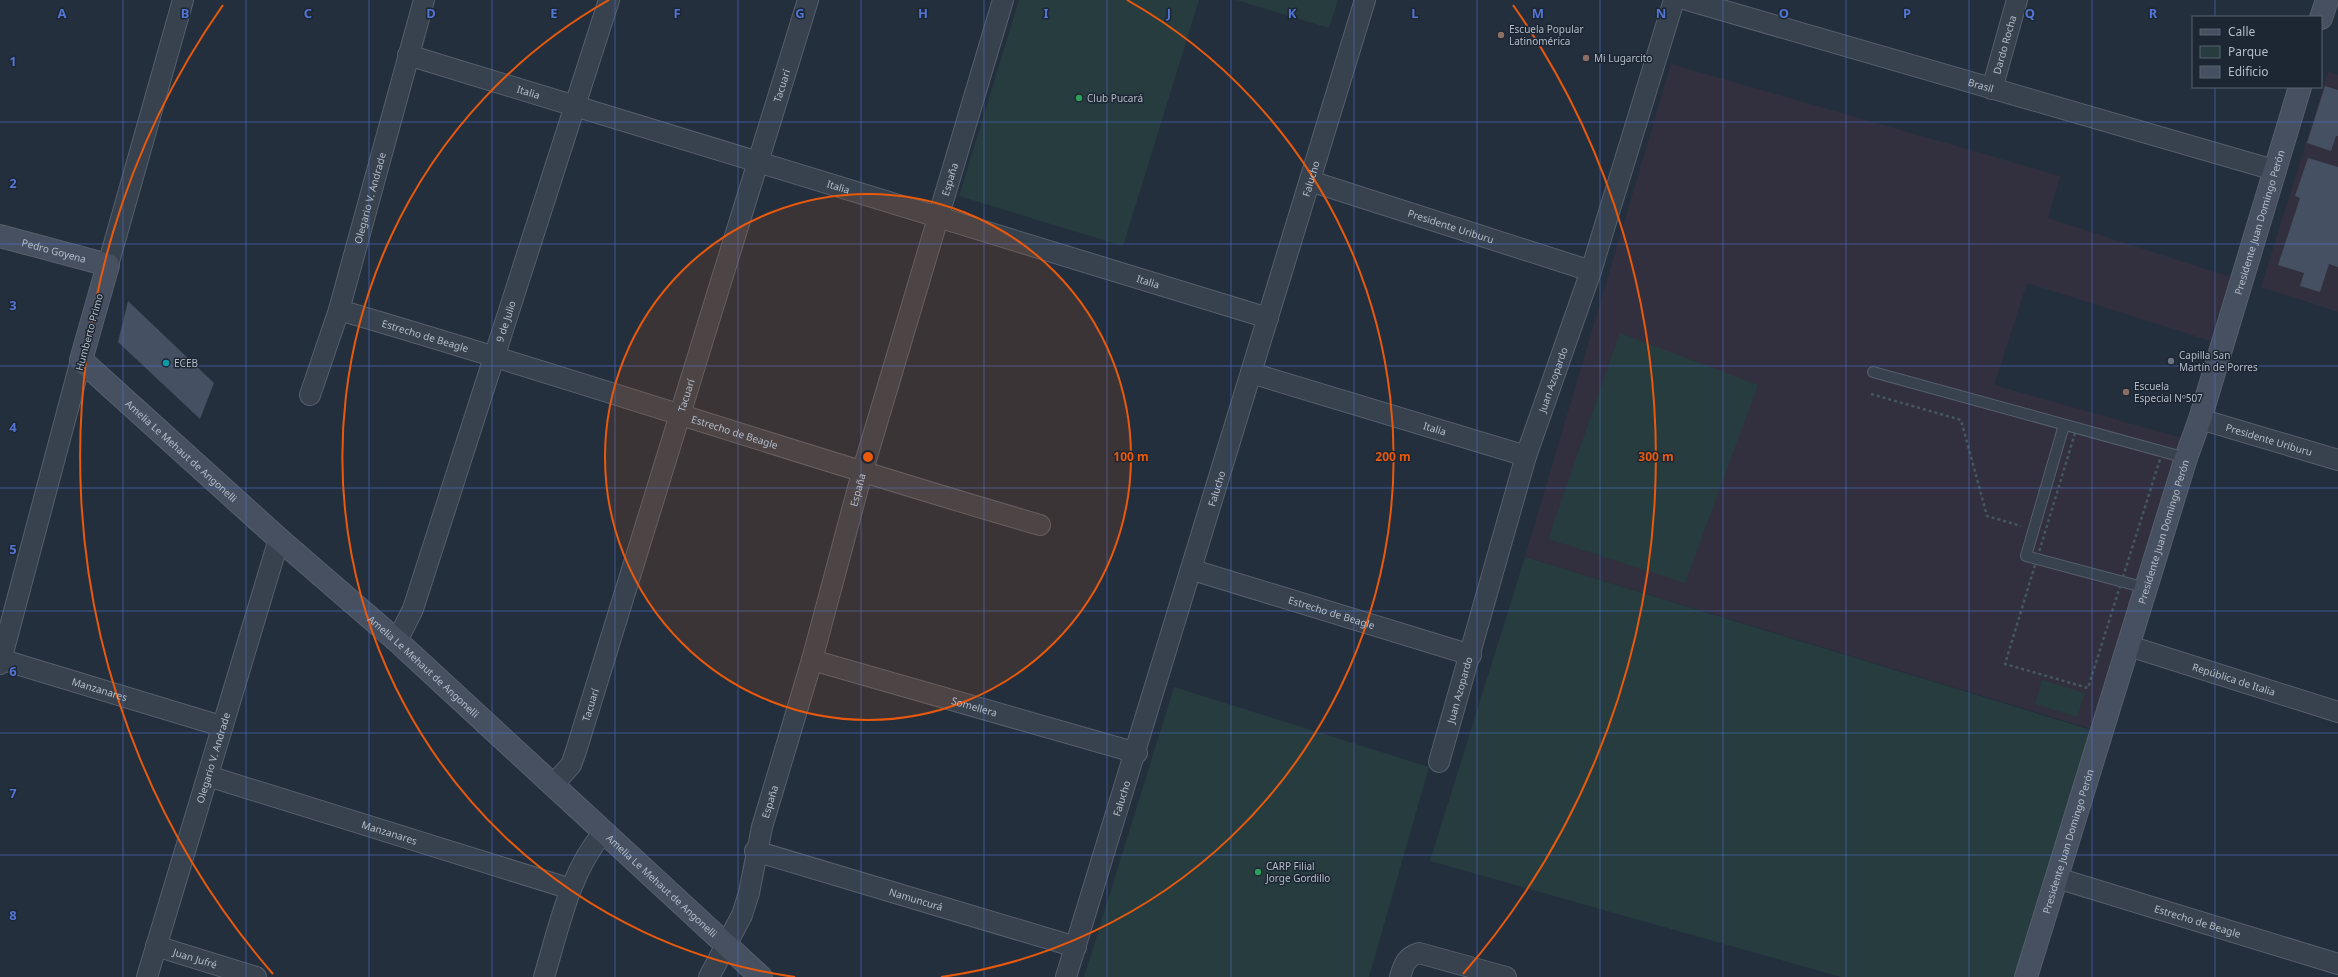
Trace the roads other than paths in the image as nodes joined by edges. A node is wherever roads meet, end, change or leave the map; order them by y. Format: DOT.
graph roads {
  1 [pos="424,0"];
  2 [pos="609,0"];
  3 [pos="808,0"];
  4 [pos="1003,0"];
  5 [pos="1365,0"];
  6 [pos="1674,0"];
  7 [pos="1687,0"];
  8 [pos="2017,0"];
  9 [pos="2327,0"];
  10 [pos="178,1"];
  11 [pos="2322,16"];
  12 [pos="408,55"];
  13 [pos="2300,88"];
  14 [pos="1992,89"];
  15 [pos="575,106"];
  16 [pos="756,162"];
  17 [pos="2274,170"];
  18 [pos="1310,181"];
  19 [pos="938,216"];
  20 [pos="0,236"];
  21 [pos="108,265"];
  22 [pos="1591,271"];
  23 [pos="339,310"];
  24 [pos="1268,318"];
  25 [pos="494,355"];
  26 [pos="81,360"];
  27 [pos="1873,372"];
  28 [pos="1250,373"];
  29 [pos="310,395"];
  30 [pos="681,413"];
  31 [pos="2200,419"];
  32 [pos="2064,424"];
  33 [pos="1526,456"];
  34 [pos="2186,458"];
  35 [pos="2338,460"];
  36 [pos="862,473"];
  37 [pos="1040,525"];
  38 [pos="279,539"];
  39 [pos="1193,570"];
  40 [pos="2137,583"];
  41 [pos="397,641"];
  42 [pos="2129,646"];
  43 [pos="1471,656"];
  44 [pos="812,660"];
  45 [pos="0,661"];
  46 [pos="2338,712"];
  47 [pos="221,726"];
  48 [pos="1137,752"];
  49 [pos="1439,762"];
  50 [pos="208,776"];
  51 [pos="553,785"];
  52 [pos="603,833"];
  53 [pos="755,851"];
  54 [pos="2057,878"];
  55 [pos="571,889"];
  56 [pos="725,944"];
  57 [pos="156,946"];
  58 [pos="1076,947"];
  59 [pos="2338,964"];
  60 [pos="147,977"];
  61 [pos="256,977"];
  62 [pos="544,977"];
  63 [pos="709,977"];
  64 [pos="761,977"];
  65 [pos="1066,977"];
  66 [pos="1400,977"];
  67 [pos="1506,977"];
  68 [pos="2026,977"];
  1 -- 12 [label="street, Olegario V. Andrade"];
  2 -- 15 [label="street, 9 de Julio"];
  3 -- 16 [label="street, Tacuarí"];
  4 -- 19 [label="street, España"];
  5 -- 18 [label="street, Falucho"];
  6 -- 22 [label="street, Juan Azopardo"];
  7 -- 14 [label="street, Brasil"];
  8 -- 14 [label="street, Dardo Rocha"];
  9 -- 11 [label="street"];
  10 -- 21 [label="street, Humberto Primo"];
  12 -- 15 [label="street, Italia"];
  12 -- 23 [label="street, Olegario V. Andrade"];
  13 -- 17 [label="street, Presidente Juan Domingo Perón"];
  14 -- 17 [label="street, Brasil"];
  15 -- 16 [label="street, Italia"];
  15 -- 25 [label="street, 9 de Julio"];
  16 -- 19 [label="street, Italia"];
  16 -- 30 [label="street, Tacuarí"];
  17 -- 31 [label="street, Presidente Juan Domingo Perón"];
  18 -- 22 [label="street, Presidente Uriburu"];
  18 -- 24 [label="street, Falucho"];
  19 -- 24 [label="street, Italia"];
  19 -- 36 [label="street, España"];
  20 -- 21 [label="street, Pedro Goyena"];
  21 -- 26 [label="street, Humberto Primo"];
  22 -- 33 [label="street, Juan Azopardo"];
  23 -- 25 [label="street, Estrecho de Beagle"];
  23 -- 29 [label="street, Olegario V. Andrade"];
  24 -- 28 [label="street, Falucho"];
  25 -- 30 [label="street, Estrecho de Beagle"];
  25 -- 41 [label="street, 9 de Julio"];
  26 -- 38 [label="street, Amelia Le Mehaut de Angonelli"];
  26 -- 45 [label="street, Humberto Primo"];
  27 -- 32 [label="lane"];
  28 -- 33 [label="street, Italia"];
  28 -- 39 [label="street, Falucho"];
  30 -- 36 [label="street, Estrecho de Beagle"];
  30 -- 51 [label="street, Tacuarí"];
  31 -- 34 [label="street, Presidente Juan Domingo Perón"];
  31 -- 35 [label="street, Presidente Uriburu"];
  32 -- 34 [label="lane"];
  32 -- 40 [label="lane"];
  33 -- 43 [label="street, Juan Azopardo"];
  34 -- 40 [label="street, Presidente Juan Domingo Perón"];
  36 -- 37 [label="street, Estrecho de Beagle"];
  36 -- 44 [label="street, España"];
  38 -- 41 [label="street, Amelia Le Mehaut de Angonelli"];
  38 -- 47 [label="street, Olegario V. Andrade"];
  39 -- 43 [label="street, Estrecho de Beagle"];
  39 -- 48 [label="street, Falucho"];
  40 -- 42 [label="street, Presidente Juan Domingo Perón"];
  41 -- 51 [label="street, Amelia Le Mehaut de Angonelli"];
  42 -- 46 [label="street, República de Italia"];
  42 -- 54 [label="street, Presidente Juan Domingo Perón"];
  43 -- 49 [label="street, Juan Azopardo"];
  44 -- 48 [label="street, Somellera"];
  44 -- 53 [label="street, España"];
  45 -- 47 [label="street, Manzanares"];
  47 -- 50 [label="street, Olegario V. Andrade"];
  48 -- 58 [label="street, Falucho"];
  50 -- 55 [label="street, Manzanares"];
  50 -- 57 [label="street, Olegario V. Andrade"];
  51 -- 52 [label="street, Amelia Le Mehaut de Angonelli"];
  52 -- 55 [label="street"];
  52 -- 56 [label="street, Amelia Le Mehaut de Angonelli"];
  53 -- 56 [label="street, España"];
  53 -- 58 [label="street, Namuncurá"];
  54 -- 59 [label="street, Estrecho de Beagle"];
  54 -- 68 [label="street, Presidente Juan Domingo Perón"];
  55 -- 62 [label="street"];
  56 -- 63 [label="street, España"];
  56 -- 64 [label="street, Amelia Le Mehaut de Angonelli"];
  57 -- 60 [label="street, Olegario V. Andrade"];
  57 -- 61 [label="street, Juan Jufré"];
  58 -- 65 [label="street, Falucho"];
  66 -- 67 [label="street"];
}
